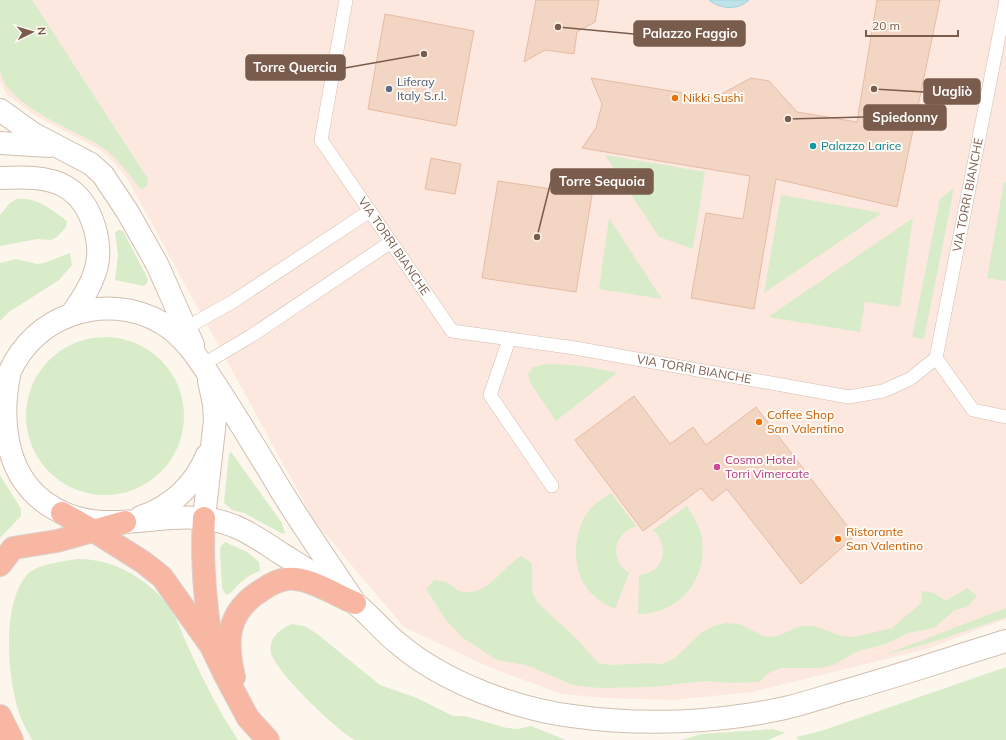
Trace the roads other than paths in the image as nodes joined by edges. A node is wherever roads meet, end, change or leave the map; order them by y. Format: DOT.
graph roads {
  1 [pos="346,0"];
  2 [pos="1006,0"];
  3 [pos="0,110"];
  4 [pos="0,143"];
  5 [pos="57,146"];
  6 [pos="0,178"];
  7 [pos="370,210"];
  8 [pos="391,242"];
  9 [pos="71,315"];
  10 [pos="186,328"];
  11 [pos="509,340"];
  12 [pos="936,358"];
  13 [pos="202,365"];
  14 [pos="1006,417"];
  15 [pos="214,427"];
  16 [pos="552,486"];
  17 [pos="62,513"];
  18 [pos="204,518"];
  19 [pos="124,522"];
  20 [pos="94,531"];
  21 [pos="0,565"];
  22 [pos="355,604"];
  23 [pos="1006,641"];
  24 [pos="212,646"];
  25 [pos="0,716"];
  26 [pos="248,718"];
  27 [pos="12,740"];
  28 [pos="268,740"];
  1 -- 7 [label="lane, VIA TORRI BIANCHE"];
  2 -- 12 [label="lane, VIA TORRI BIANCHE"];
  3 -- 5 [label="street"];
  4 -- 5 [label="street"];
  5 -- 10 [label="street"];
  6 -- 9 [label="street"];
  7 -- 8 [label="lane, VIA TORRI BIANCHE"];
  7 -- 10 [label="lane"];
  8 -- 11 [label="lane, VIA TORRI BIANCHE"];
  8 -- 13 [label="lane"];
  9 -- 13 [label="street"];
  9 -- 17 [label="street"];
  10 -- 13 [label="street"];
  11 -- 12 [label="lane, VIA TORRI BIANCHE"];
  11 -- 16 [label="lane"];
  12 -- 14 [label="lane"];
  13 -- 15 [label="street"];
  13 -- 22 [label="street"];
  15 -- 18 [label="street"];
  15 -- 19 [label="street"];
  17 -- 19 [label="street"];
  17 -- 20 [label="highway"];
  18 -- 19 [label="street"];
  18 -- 22 [label="street"];
  18 -- 24 [label="highway"];
  19 -- 20 [label="highway"];
  20 -- 21 [label="highway"];
  20 -- 24 [label="highway"];
  22 -- 23 [label="street"];
  22 -- 26 [label="highway"];
  24 -- 26 [label="highway"];
  25 -- 27 [label="highway"];
  26 -- 28 [label="highway"];
}
